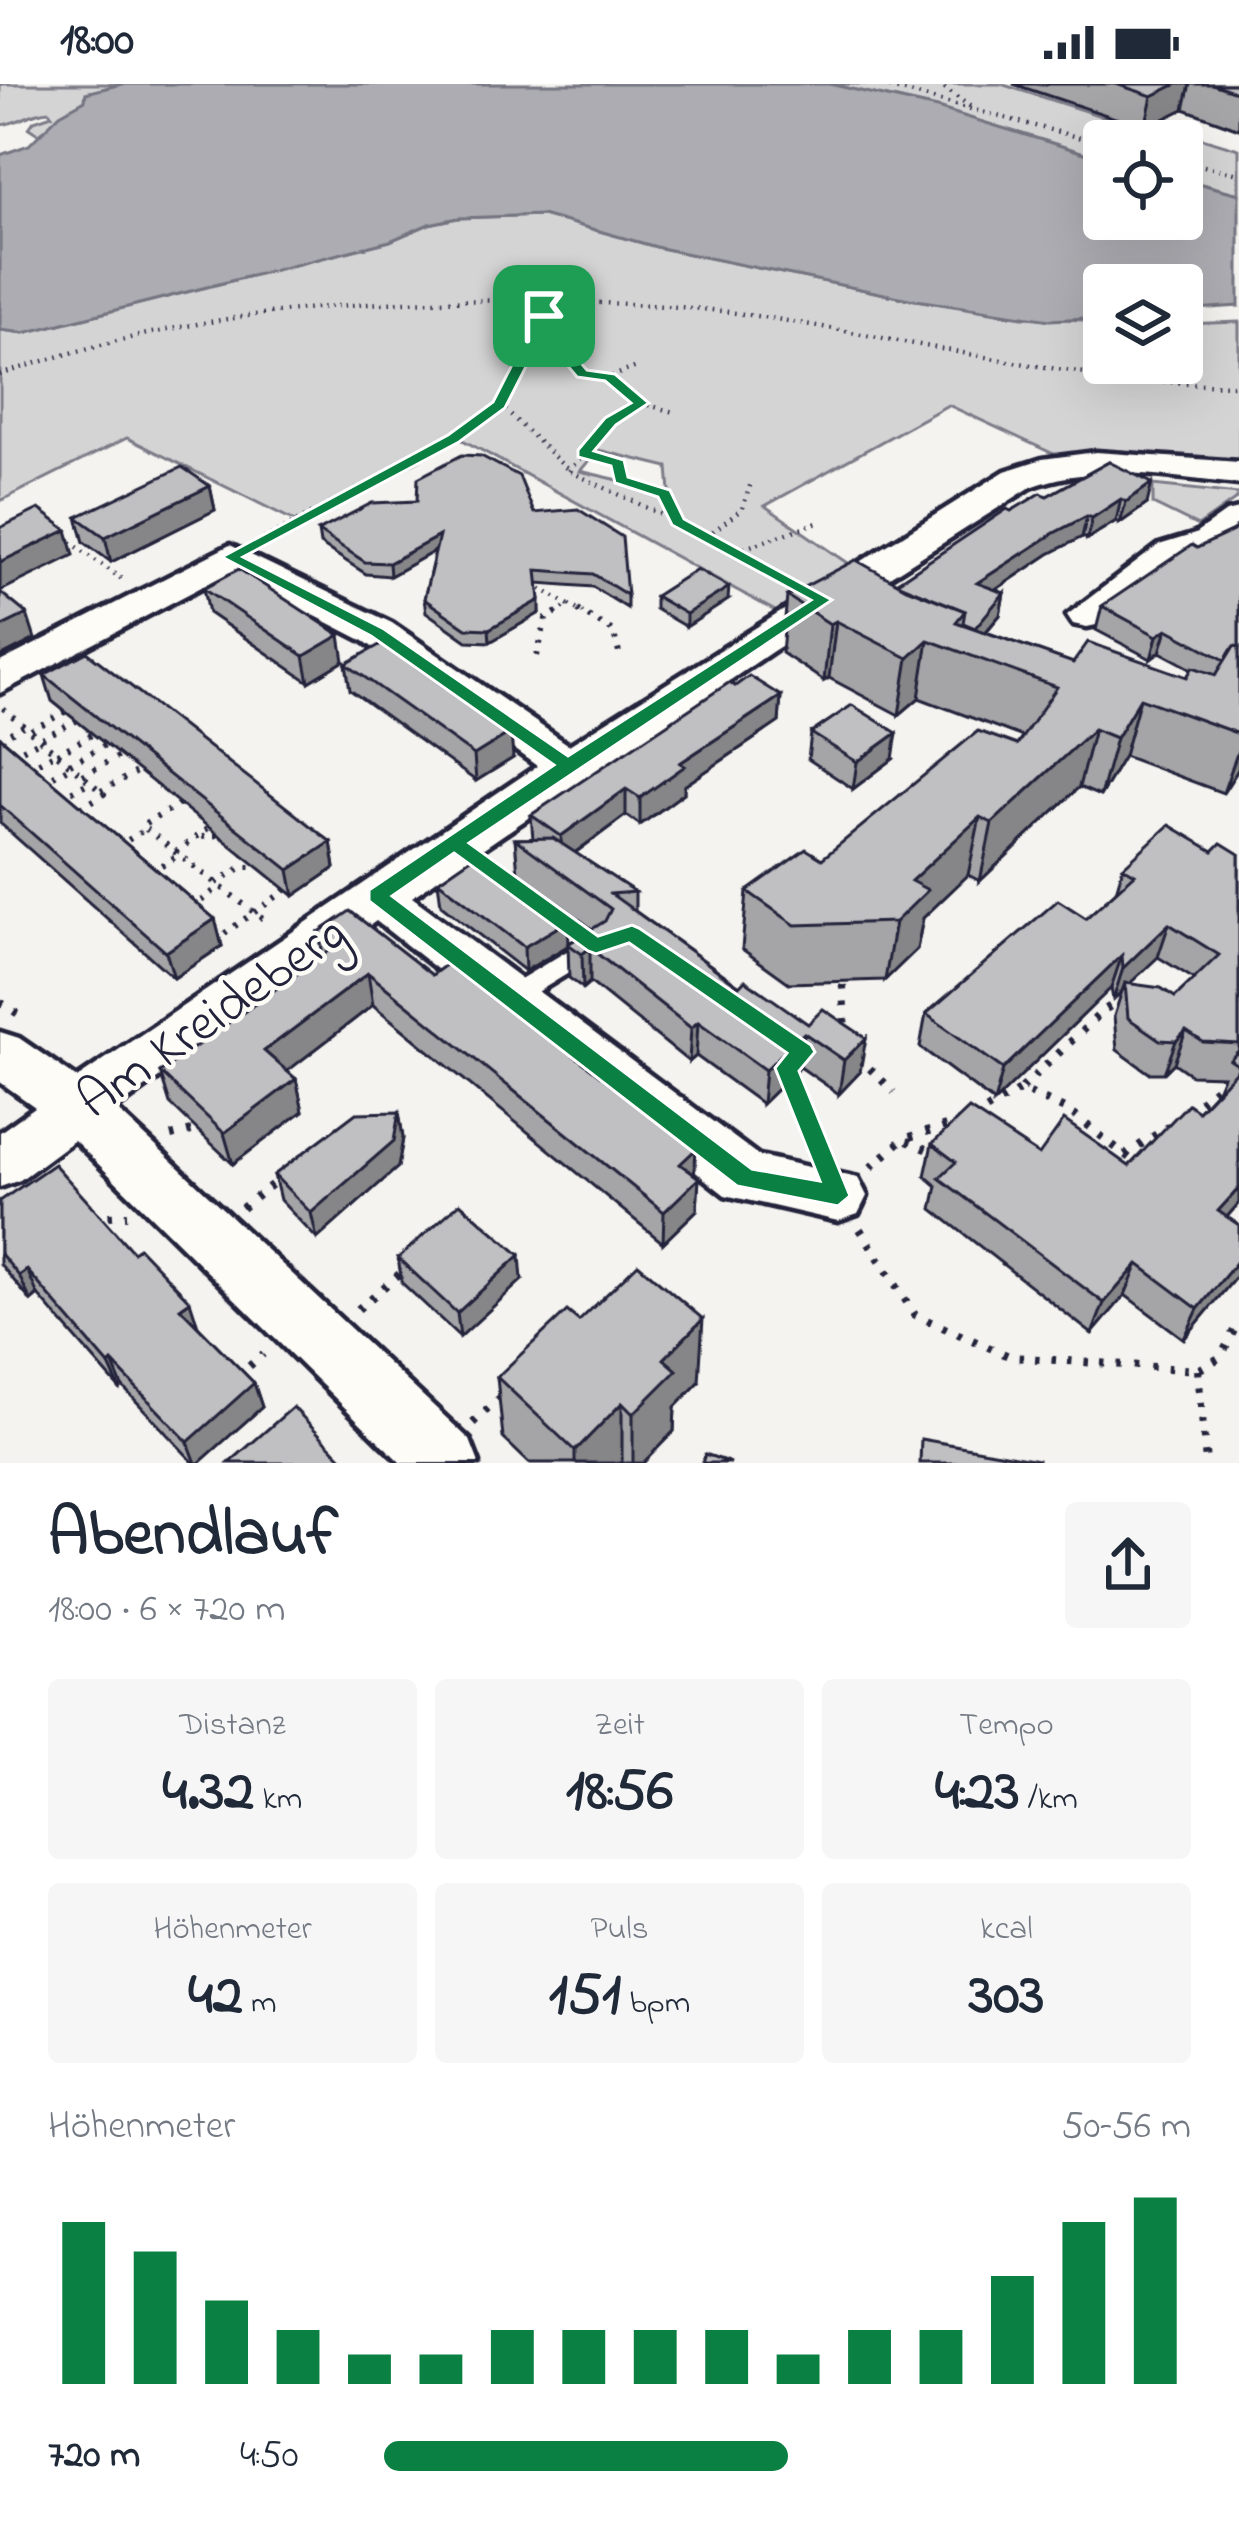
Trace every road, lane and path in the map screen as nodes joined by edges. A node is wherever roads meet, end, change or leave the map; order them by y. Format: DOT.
graph roads {
  1 [pos="875,84"];
  2 [pos="938,84"];
  3 [pos="974,110"];
  4 [pos="1083,139"];
  5 [pos="1203,166"];
  6 [pos="1239,174"];
  7 [pos="551,302"];
  8 [pos="544,316"];
  9 [pos="637,367"];
  10 [pos="0,375"];
  11 [pos="610,377"];
  12 [pos="1238,385"];
  13 [pos="641,403"];
  14 [pos="500,404"];
  15 [pos="677,413"];
  16 [pos="584,453"];
  17 [pos="569,471"];
  18 [pos="1239,473"];
  19 [pos="752,481"];
  20 [pos="1239,520"];
  21 [pos="677,522"];
  22 [pos="818,522"];
  23 [pos="87,530"];
  24 [pos="57,532"];
  25 [pos="707,536"];
  26 [pos="67,540"];
  27 [pos="736,551"];
  28 [pos="230,557"];
  29 [pos="530,582"];
  30 [pos="150,600"];
  31 [pos="836,600"];
  32 [pos="569,604"];
  33 [pos="1087,615"];
  34 [pos="619,653"];
  35 [pos="537,656"];
  36 [pos="0,679"];
  37 [pos="0,705"];
  38 [pos="64,712"];
  39 [pos="76,721"];
  40 [pos="27,728"];
  41 [pos="93,734"];
  42 [pos="0,739"];
  43 [pos="40,740"];
  44 [pos="105,745"];
  45 [pos="56,753"];
  46 [pos="119,756"];
  47 [pos="4,759"];
  48 [pos="70,765"];
  49 [pos="567,765"];
  50 [pos="138,771"];
  51 [pos="20,773"];
  52 [pos="86,778"];
  53 [pos="35,787"];
  54 [pos="101,791"];
  55 [pos="53,802"];
  56 [pos="179,804"];
  57 [pos="68,815"];
  58 [pos="208,828"];
  59 [pos="146,829"];
  60 [pos="218,835"];
  61 [pos="202,837"];
  62 [pos="110,850"];
  63 [pos="178,854"];
  64 [pos="257,867"];
  65 [pos="154,870"];
  66 [pos="136,873"];
  67 [pos="147,882"];
  68 [pos="218,885"];
  69 [pos="286,890"];
  70 [pos="525,894"];
  71 [pos="377,896"];
  72 [pos="195,903"];
  73 [pos="174,905"];
  74 [pos="254,912"];
  75 [pos="187,916"];
  76 [pos="215,940"];
  77 [pos="300,948"];
  78 [pos="839,984"];
  79 [pos="1130,996"];
  80 [pos="509,997"];
  81 [pos="1091,1001"];
  82 [pos="1104,1010"];
  83 [pos="1074,1012"];
  84 [pos="1090,1022"];
  85 [pos="1044,1041"];
  86 [pos="1060,1052"];
  87 [pos="0,1053"];
  88 [pos="782,1065"];
  89 [pos="1236,1067"];
  90 [pos="1012,1071"];
  91 [pos="1025,1086"];
  92 [pos="894,1093"];
  93 [pos="1200,1102"];
  94 [pos="77,1107"];
  95 [pos="1214,1110"];
  96 [pos="1125,1155"];
  97 [pos="945,1156"];
  98 [pos="0,1163"];
  99 [pos="1142,1168"];
  100 [pos="284,1175"];
  101 [pos="838,1196"];
  102 [pos="209,1234"];
  103 [pos="406,1268"];
  104 [pos="1239,1321"];
  105 [pos="320,1340"];
  106 [pos="1198,1370"];
  107 [pos="516,1404"];
  108 [pos="444,1459"];
  109 [pos="1206,1463"];
  1 -- 3 [label="path"];
  2 -- 3 [label="path"];
  3 -- 4 [label="path"];
  5 -- 6 [label="path"];
  7 -- 8 [label="path"];
  7 -- 10 [label="path"];
  7 -- 12 [label="path"];
  8 -- 11 [label="path"];
  8 -- 14 [label="path"];
  9 -- 11 [label="path"];
  11 -- 13 [label="path"];
  13 -- 15 [label="path"];
  13 -- 16 [label="path"];
  14 -- 17 [label="path"];
  14 -- 28 [label="path"];
  16 -- 17 [label="path"];
  16 -- 21 [label="path"];
  17 -- 21 [label="path"];
  18 -- 31 [label="street, Am Kreideberg"];
  19 -- 25 [label="path"];
  20 -- 33 [label="street"];
  21 -- 25 [label="path"];
  22 -- 27 [label="path"];
  23 -- 26 [label="path"];
  24 -- 26 [label="path"];
  25 -- 27 [label="path"];
  26 -- 30 [label="path"];
  27 -- 31 [label="path"];
  28 -- 30 [label="street"];
  28 -- 49 [label="street"];
  29 -- 32 [label="path"];
  30 -- 36 [label="street"];
  31 -- 49 [label="street, Am Kreideberg"];
  32 -- 34 [label="path"];
  32 -- 35 [label="path"];
  37 -- 40 [label="path"];
  38 -- 40 [label="path"];
  39 -- 43 [label="path"];
  40 -- 42 [label="path"];
  40 -- 43 [label="path"];
  41 -- 45 [label="path"];
  43 -- 45 [label="path"];
  43 -- 47 [label="path"];
  44 -- 48 [label="path"];
  45 -- 48 [label="path"];
  45 -- 51 [label="path"];
  46 -- 52 [label="path"];
  48 -- 52 [label="path"];
  48 -- 53 [label="path"];
  49 -- 71 [label="street, Am Kreideberg"];
  50 -- 54 [label="path"];
  52 -- 54 [label="path"];
  52 -- 55 [label="path"];
  54 -- 57 [label="path"];
  56 -- 59 [label="path"];
  58 -- 61 [label="path"];
  59 -- 62 [label="path"];
  59 -- 63 [label="path"];
  60 -- 61 [label="path"];
  61 -- 63 [label="path"];
  63 -- 65 [label="path"];
  63 -- 68 [label="path"];
  64 -- 68 [label="path"];
  65 -- 66 [label="path"];
  65 -- 67 [label="path"];
  68 -- 72 [label="path"];
  68 -- 74 [label="path"];
  69 -- 74 [label="path"];
  70 -- 80 [label="lane"];
  71 -- 77 [label="street, Am Kreideberg"];
  71 -- 80 [label="street"];
  72 -- 73 [label="path"];
  72 -- 75 [label="path"];
  74 -- 76 [label="path"];
  74 -- 77 [label="path"];
  77 -- 94 [label="street, Am Kreideberg"];
  78 -- 92 [label="path"];
  79 -- 82 [label="path"];
  80 -- 101 [label="street"];
  81 -- 82 [label="path"];
  82 -- 84 [label="path"];
  83 -- 84 [label="path"];
  84 -- 86 [label="path"];
  85 -- 86 [label="path"];
  86 -- 91 [label="path"];
  87 -- 94 [label="street"];
  88 -- 101 [label="path"];
  89 -- 93 [label="path"];
  90 -- 91 [label="path"];
  91 -- 96 [label="path"];
  91 -- 97 [label="path"];
  93 -- 95 [label="path"];
  93 -- 96 [label="path"];
  94 -- 98 [label="street, Am Kreideberg"];
  94 -- 102 [label="street"];
  96 -- 99 [label="path"];
  100 -- 102 [label="path"];
  101 -- 106 [label="path"];
  102 -- 105 [label="street"];
  103 -- 105 [label="path"];
  104 -- 106 [label="path"];
  105 -- 108 [label="street"];
  106 -- 109 [label="path"];
  107 -- 108 [label="path"];
}
